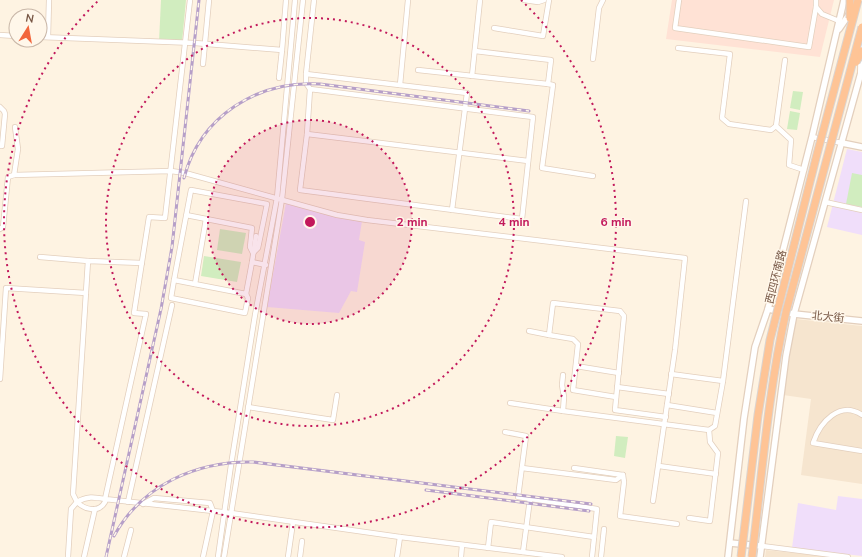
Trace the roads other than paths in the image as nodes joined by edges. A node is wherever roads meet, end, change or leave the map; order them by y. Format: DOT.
graph roads {
  1 [pos="49,0"];
  2 [pos="190,0"];
  3 [pos="209,0"];
  4 [pos="286,0"];
  5 [pos="295,0"];
  6 [pos="303,0"];
  7 [pos="314,0"];
  8 [pos="408,0"];
  9 [pos="480,0"];
  10 [pos="524,0"];
  11 [pos="544,0"];
  12 [pos="549,0"];
  13 [pos="603,0"];
  14 [pos="679,0"];
  15 [pos="816,0"];
  16 [pos="844,0"];
  17 [pos="855,1"];
  18 [pos="816,7"];
  19 [pos="839,21"];
  20 [pos="494,28"];
  21 [pos="862,28"];
  22 [pos="836,32"];
  23 [pos="48,37"];
  24 [pos="185,43"];
  25 [pos="205,44"];
  26 [pos="678,48"];
  27 [pos="282,50"];
  28 [pos="475,51"];
  29 [pos="862,51"];
  30 [pos="593,59"];
  31 [pos="785,60"];
  32 [pos="203,64"];
  33 [pos="418,70"];
  34 [pos="851,71"];
  35 [pos="861,71"];
  36 [pos="306,74"];
  37 [pos="472,76"];
  38 [pos="279,78"];
  39 [pos="548,84"];
  40 [pos="400,85"];
  41 [pos="310,89"];
  42 [pos="0,107"];
  43 [pos="466,108"];
  44 [pos="776,126"];
  45 [pos="15,127"];
  46 [pos="307,134"];
  47 [pos="812,137"];
  48 [pos="821,138"];
  49 [pos="832,141"];
  50 [pos="842,143"];
  51 [pos="0,146"];
  52 [pos="862,147"];
  53 [pos="460,152"];
  54 [pos="528,161"];
  55 [pos="804,170"];
  56 [pos="171,171"];
  57 [pos="14,175"];
  58 [pos="593,176"];
  59 [pos="277,198"];
  60 [pos="282,199"];
  61 [pos="746,201"];
  62 [pos="825,202"];
  63 [pos="452,210"];
  64 [pos="862,210"];
  65 [pos="186,216"];
  66 [pos="206,219"];
  67 [pos="0,229"];
  68 [pos="256,236"];
  69 [pos="253,253"];
  70 [pos="40,257"];
  71 [pos="88,261"];
  72 [pos="252,262"];
  73 [pos="142,263"];
  74 [pos="265,265"];
  75 [pos="271,266"];
  76 [pos="174,280"];
  77 [pos="195,284"];
  78 [pos="86,293"];
  79 [pos="246,294"];
  80 [pos="172,305"];
  81 [pos="768,309"];
  82 [pos="777,311"];
  83 [pos="787,313"];
  84 [pos="794,314"];
  85 [pos="862,321"];
  86 [pos="529,331"];
  87 [pos="549,335"];
  88 [pos="769,348"];
  89 [pos="766,364"];
  90 [pos="576,366"];
  91 [pos="619,373"];
  92 [pos="671,374"];
  93 [pos="563,375"];
  94 [pos="0,379"];
  95 [pos="723,380"];
  96 [pos="773,381"];
  97 [pos="617,387"];
  98 [pos="669,394"];
  99 [pos="761,394"];
  100 [pos="337,395"];
  101 [pos="616,397"];
  102 [pos="510,403"];
  103 [pos="667,406"];
  104 [pos="248,407"];
  105 [pos="563,411"];
  106 [pos="759,411"];
  107 [pos="717,413"];
  108 [pos="862,415"];
  109 [pos="666,418"];
  110 [pos="665,425"];
  111 [pos="709,430"];
  112 [pos="505,432"];
  113 [pos="862,450"];
  114 [pos="658,466"];
  115 [pos="522,468"];
  116 [pos="574,468"];
  117 [pos="716,474"];
  118 [pos="623,475"];
  119 [pos="104,499"];
  120 [pos="530,499"];
  121 [pos="653,501"];
  122 [pos="77,502"];
  123 [pos="128,502"];
  124 [pos="143,504"];
  125 [pos="95,509"];
  126 [pos="213,512"];
  127 [pos="225,513"];
  128 [pos="231,513"];
  129 [pos="688,518"];
  130 [pos="293,522"];
  131 [pos="677,524"];
  132 [pos="526,527"];
  133 [pos="604,529"];
  134 [pos="130,530"];
  135 [pos="594,536"];
  136 [pos="400,537"];
  137 [pos="302,541"];
  138 [pos="730,543"];
  139 [pos="742,544"];
  140 [pos="462,545"];
  141 [pos="753,545"];
  142 [pos="762,546"];
  143 [pos="488,548"];
  144 [pos="523,552"];
  145 [pos="68,557"];
  146 [pos="84,557"];
  147 [pos="124,557"];
  148 [pos="203,557"];
  149 [pos="218,557"];
  150 [pos="224,557"];
  151 [pos="288,557"];
  152 [pos="300,557"];
  153 [pos="397,557"];
  154 [pos="461,557"];
  155 [pos="562,557"];
  156 [pos="592,557"];
  157 [pos="601,557"];
  158 [pos="728,557"];
  159 [pos="741,557"];
  160 [pos="752,557"];
  161 [pos="760,557"];
  162 [pos="848,557"];
  1 -- 23 [label="street"];
  2 -- 24 [label="street"];
  3 -- 25 [label="street"];
  4 -- 27 [label="street"];
  5 -- 59 [label="street"];
  6 -- 60 [label="street"];
  7 -- 36 [label="street"];
  8 -- 40 [label="street"];
  9 -- 28 [label="street"];
  10 -- 11 [label="street"];
  12 -- 20 [label="street"];
  13 -- 30 [label="street"];
  14 -- 18 [label="street"];
  15 -- 18 [label="street"];
  16 -- 19 [label="street"];
  17 -- 22 [label="street, 西四环南路"];
  17 -- 48 [label="main road, 西四环南路"];
  17 -- 88 [label="highway, 西四环南路, bridge"];
  18 -- 19 [label="street"];
  19 -- 22 [label="street"];
  21 -- 34 [label="highway, 西四环南路, bridge"];
  21 -- 35 [label="main road"];
  21 -- 49 [label="main road, 西四环南路"];
  22 -- 47 [label="street, 西四环南路"];
  23 -- 24 [label="street"];
  24 -- 25 [label="street"];
  24 -- 56 [label="street"];
  25 -- 27 [label="street"];
  25 -- 32 [label="street"];
  26 -- 44 [label="street"];
  27 -- 38 [label="street"];
  28 -- 37 [label="street"];
  28 -- 39 [label="street"];
  29 -- 34 [label="highway, bridge"];
  31 -- 44 [label="street"];
  33 -- 37 [label="street"];
  34 -- 96 [label="highway, 西四环南路, bridge"];
  35 -- 50 [label="street"];
  36 -- 40 [label="street"];
  36 -- 41 [label="street"];
  37 -- 39 [label="street"];
  39 -- 58 [label="street"];
  40 -- 43 [label="street"];
  41 -- 43 [label="street"];
  41 -- 46 [label="street"];
  42 -- 51 [label="street"];
  43 -- 53 [label="street"];
  43 -- 54 [label="street"];
  44 -- 55 [label="street"];
  45 -- 57 [label="street"];
  46 -- 53 [label="street"];
  46 -- 63 [label="street"];
  47 -- 48 [label="street"];
  47 -- 55 [label="street, 西四环南路"];
  48 -- 49 [label="street"];
  48 -- 82 [label="main road, 西四环南路"];
  49 -- 50 [label="street"];
  49 -- 83 [label="main road, 西四环南路"];
  50 -- 52 [label="street"];
  50 -- 62 [label="street"];
  53 -- 54 [label="street"];
  53 -- 63 [label="street"];
  54 -- 63 [label="street"];
  55 -- 81 [label="street, 西四环南路"];
  56 -- 57 [label="street"];
  56 -- 59 [label="street"];
  56 -- 73 [label="street"];
  57 -- 67 [label="street"];
  59 -- 60 [label="street"];
  59 -- 74 [label="street"];
  60 -- 75 [label="street"];
  60 -- 92 [label="street"];
  61 -- 95 [label="street"];
  62 -- 64 [label="street"];
  62 -- 84 [label="street"];
  65 -- 66 [label="street"];
  65 -- 69 [label="street"];
  65 -- 76 [label="street"];
  66 -- 69 [label="street"];
  66 -- 77 [label="street"];
  68 -- 69 [label="street"];
  69 -- 72 [label="street"];
  70 -- 71 [label="street"];
  71 -- 73 [label="street"];
  71 -- 78 [label="street"];
  72 -- 74 [label="street"];
  72 -- 79 [label="street"];
  73 -- 119 [label="street"];
  74 -- 75 [label="street"];
  74 -- 127 [label="street"];
  75 -- 104 [label="street"];
  76 -- 77 [label="street"];
  76 -- 79 [label="street"];
  77 -- 79 [label="street"];
  78 -- 94 [label="street"];
  78 -- 122 [label="street"];
  80 -- 123 [label="street"];
  81 -- 82 [label="street, 北大街"];
  81 -- 138 [label="street, 西四环南路"];
  82 -- 83 [label="street, 北大街"];
  82 -- 88 [label="main road, 西四环南路"];
  83 -- 84 [label="street, 北大街"];
  83 -- 96 [label="main road, 西四环南路"];
  84 -- 85 [label="street, 北大街"];
  84 -- 142 [label="street"];
  86 -- 87 [label="street"];
  87 -- 90 [label="street"];
  87 -- 91 [label="street"];
  88 -- 89 [label="highway, 西四环南路, bridge"];
  89 -- 99 [label="main road, 西四环南路"];
  90 -- 91 [label="street"];
  90 -- 101 [label="street"];
  91 -- 97 [label="street"];
  92 -- 95 [label="street"];
  92 -- 98 [label="street"];
  93 -- 105 [label="street"];
  95 -- 107 [label="street"];
  96 -- 141 [label="main road, 西四环南路"];
  96 -- 160 [label="highway, 西四环南路, bridge"];
  97 -- 98 [label="street"];
  97 -- 101 [label="street"];
  98 -- 103 [label="street"];
  99 -- 106 [label="highway, 西四环南路, bridge"];
  100 -- 104 [label="street"];
  101 -- 109 [label="street"];
  102 -- 105 [label="street"];
  103 -- 107 [label="street"];
  103 -- 109 [label="street"];
  104 -- 128 [label="street"];
  105 -- 110 [label="street"];
  106 -- 139 [label="main road, 西四环南路"];
  106 -- 159 [label="highway, 西四环南路, bridge"];
  107 -- 111 [label="street"];
  108 -- 113 [label="street"];
  109 -- 110 [label="street"];
  110 -- 111 [label="street"];
  110 -- 114 [label="street"];
  111 -- 117 [label="street"];
  112 -- 115 [label="street"];
  114 -- 117 [label="street"];
  114 -- 121 [label="street"];
  115 -- 118 [label="street"];
  115 -- 120 [label="street"];
  116 -- 118 [label="street"];
  117 -- 129 [label="street"];
  118 -- 131 [label="street"];
  119 -- 122 [label="street"];
  119 -- 123 [label="street"];
  119 -- 125 [label="street"];
  120 -- 132 [label="street"];
  120 -- 135 [label="street"];
  122 -- 125 [label="street"];
  122 -- 145 [label="street"];
  123 -- 124 [label="street"];
  124 -- 126 [label="street"];
  124 -- 126 [label="street"];
  125 -- 146 [label="street"];
  126 -- 127 [label="street"];
  126 -- 148 [label="street"];
  127 -- 128 [label="street"];
  127 -- 149 [label="street"];
  128 -- 130 [label="street"];
  128 -- 150 [label="street"];
  130 -- 136 [label="street"];
  130 -- 151 [label="street"];
  132 -- 135 [label="street"];
  132 -- 143 [label="street"];
  132 -- 144 [label="street"];
  133 -- 157 [label="street"];
  134 -- 147 [label="street"];
  135 -- 156 [label="street"];
  136 -- 140 [label="street"];
  136 -- 153 [label="street"];
  137 -- 152 [label="street"];
  138 -- 139 [label="street"];
  138 -- 158 [label="street, 西四环南路"];
  139 -- 141 [label="street"];
  139 -- 159 [label="main road, 西四环南路"];
  140 -- 143 [label="street"];
  140 -- 154 [label="street"];
  141 -- 142 [label="street"];
  141 -- 160 [label="main road, 西四环南路"];
  142 -- 161 [label="street"];
  142 -- 162 [label="street"];
  143 -- 144 [label="street"];
  144 -- 155 [label="street"];
}
